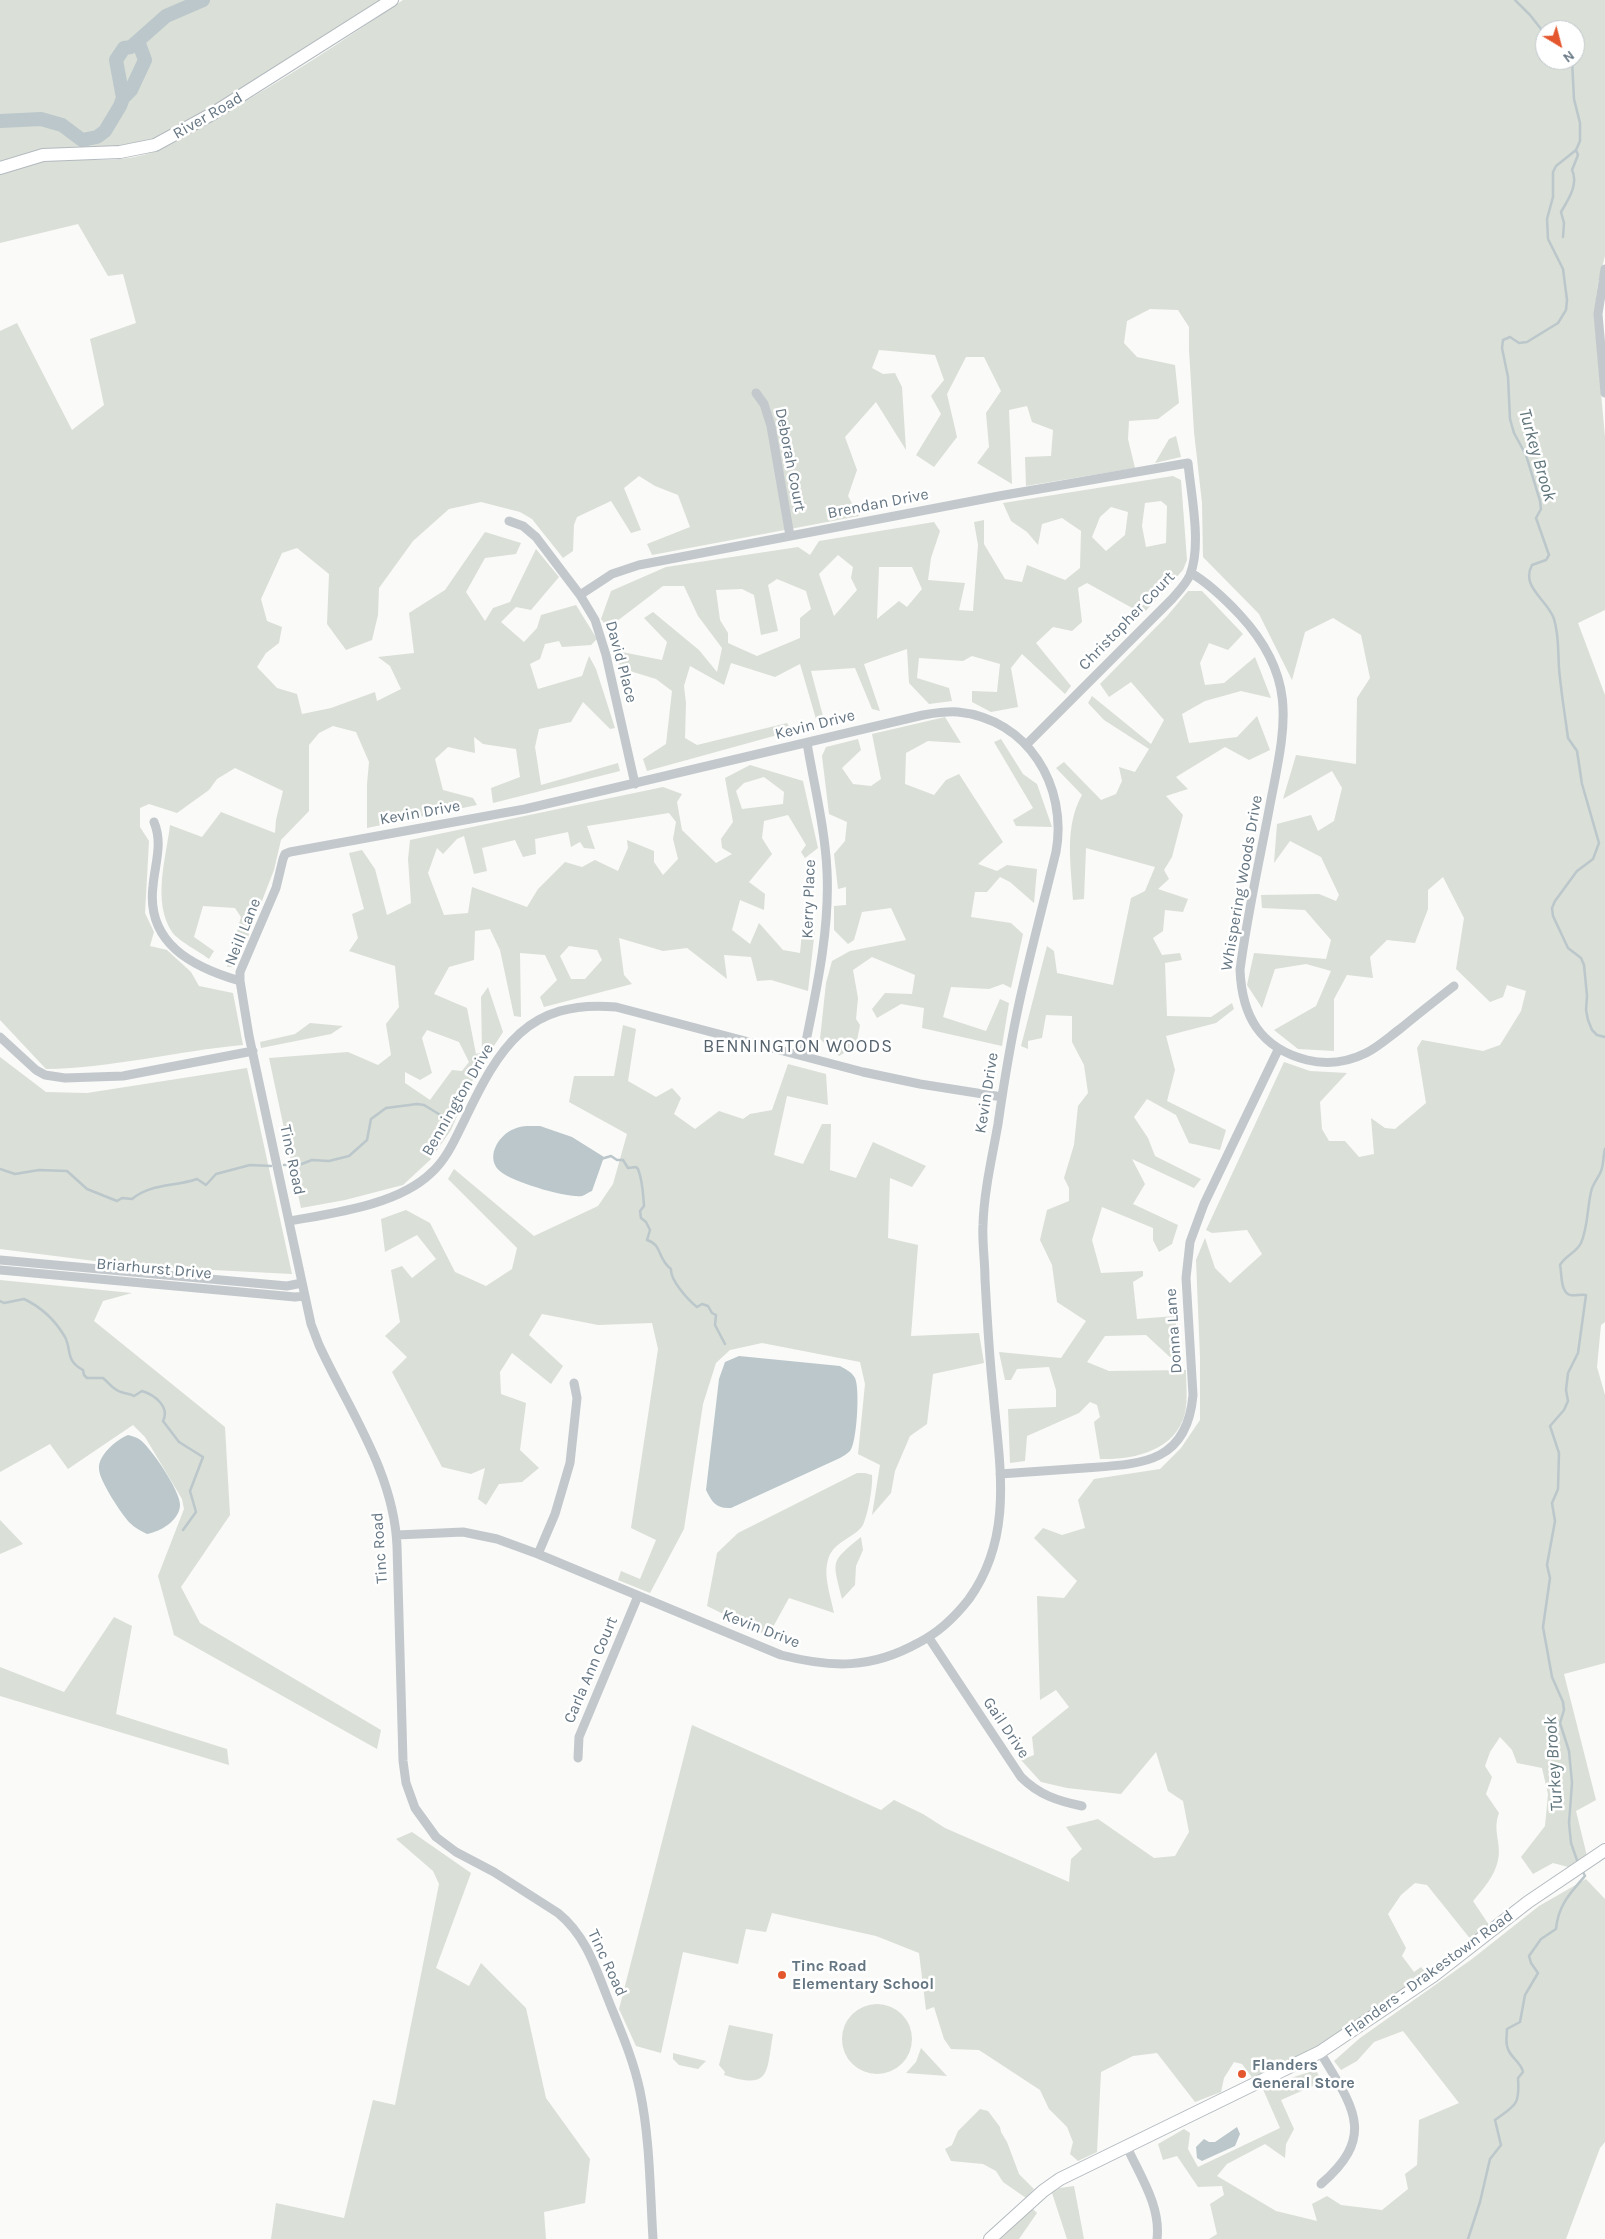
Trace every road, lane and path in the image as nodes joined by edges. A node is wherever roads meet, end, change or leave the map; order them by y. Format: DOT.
graph roads {
  1 [pos="392,0"];
  2 [pos="0,168"];
  3 [pos="1605,269"];
  4 [pos="756,393"];
  5 [pos="1605,393"];
  6 [pos="1188,463"];
  7 [pos="509,521"];
  8 [pos="790,536"];
  9 [pos="1191,573"];
  10 [pos="580,595"];
  11 [pos="807,743"];
  12 [pos="1026,745"];
  13 [pos="635,784"];
  14 [pos="154,822"];
  15 [pos="285,854"];
  16 [pos="240,982"];
  17 [pos="1454,986"];
  18 [pos="0,1037"];
  19 [pos="1278,1050"];
  20 [pos="253,1051"];
  21 [pos="803,1056"];
  22 [pos="1002,1097"];
  23 [pos="290,1221"];
  24 [pos="0,1260"];
  25 [pos="0,1270"];
  26 [pos="302,1283"];
  27 [pos="305,1296"];
  28 [pos="574,1383"];
  29 [pos="1000,1474"];
  30 [pos="397,1535"];
  31 [pos="538,1554"];
  32 [pos="638,1596"];
  33 [pos="929,1638"];
  34 [pos="578,1758"];
  35 [pos="1082,1806"];
  36 [pos="1605,1850"];
  37 [pos="1320,2052"];
  38 [pos="1127,2147"];
  39 [pos="1321,2184"];
  40 [pos="653,2239"];
  41 [pos="990,2239"];
  42 [pos="1157,2239"];
  1 -- 2 [label="street, River Road"];
  3 -- 5 [label="street"];
  4 -- 8 [label="street, Deborah Court"];
  6 -- 8 [label="street, Brendan Drive"];
  6 -- 9 [label="street, Christopher Court"];
  7 -- 10 [label="street, David Place"];
  8 -- 10 [label="street, Brendan Drive"];
  9 -- 12 [label="street, Christopher Court"];
  9 -- 19 [label="street, Whispering Woods Drive"];
  10 -- 13 [label="street, David Place"];
  11 -- 12 [label="street, Kevin Drive"];
  11 -- 13 [label="street, Kevin Drive"];
  11 -- 21 [label="street, Kerry Place"];
  12 -- 22 [label="street, Kevin Drive"];
  13 -- 15 [label="street, Kevin Drive"];
  14 -- 16 [label="street"];
  15 -- 16 [label="street, Neill Lane"];
  16 -- 20 [label="street, Neill Lane"];
  17 -- 19 [label="street, Whispering Woods Drive"];
  18 -- 20 [label="street"];
  19 -- 29 [label="street, Donna Lane"];
  20 -- 23 [label="street, Tinc Road"];
  21 -- 22 [label="street, Bennington Drive"];
  21 -- 23 [label="street, Bennington Drive"];
  22 -- 29 [label="street, Kevin Drive"];
  23 -- 26 [label="street, Tinc Road"];
  24 -- 26 [label="street, Briarhurst Drive"];
  25 -- 27 [label="street, Briarhurst Drive"];
  26 -- 27 [label="street, Tinc Road"];
  27 -- 30 [label="street, Tinc Road"];
  28 -- 31 [label="street"];
  29 -- 33 [label="street, Kevin Drive"];
  30 -- 31 [label="street, Kevin Drive"];
  30 -- 40 [label="street, Tinc Road"];
  31 -- 32 [label="street, Kevin Drive"];
  32 -- 33 [label="street, Kevin Drive"];
  32 -- 34 [label="street, Carla Ann Court"];
  33 -- 35 [label="street, Gail Drive"];
  36 -- 37 [label="street, Flanders - Drakestown Road"];
  37 -- 38 [label="street, Flanders - Drakestown Road"];
  37 -- 39 [label="street"];
  38 -- 41 [label="street, Flanders - Drakestown Road"];
  38 -- 42 [label="street"];
}
